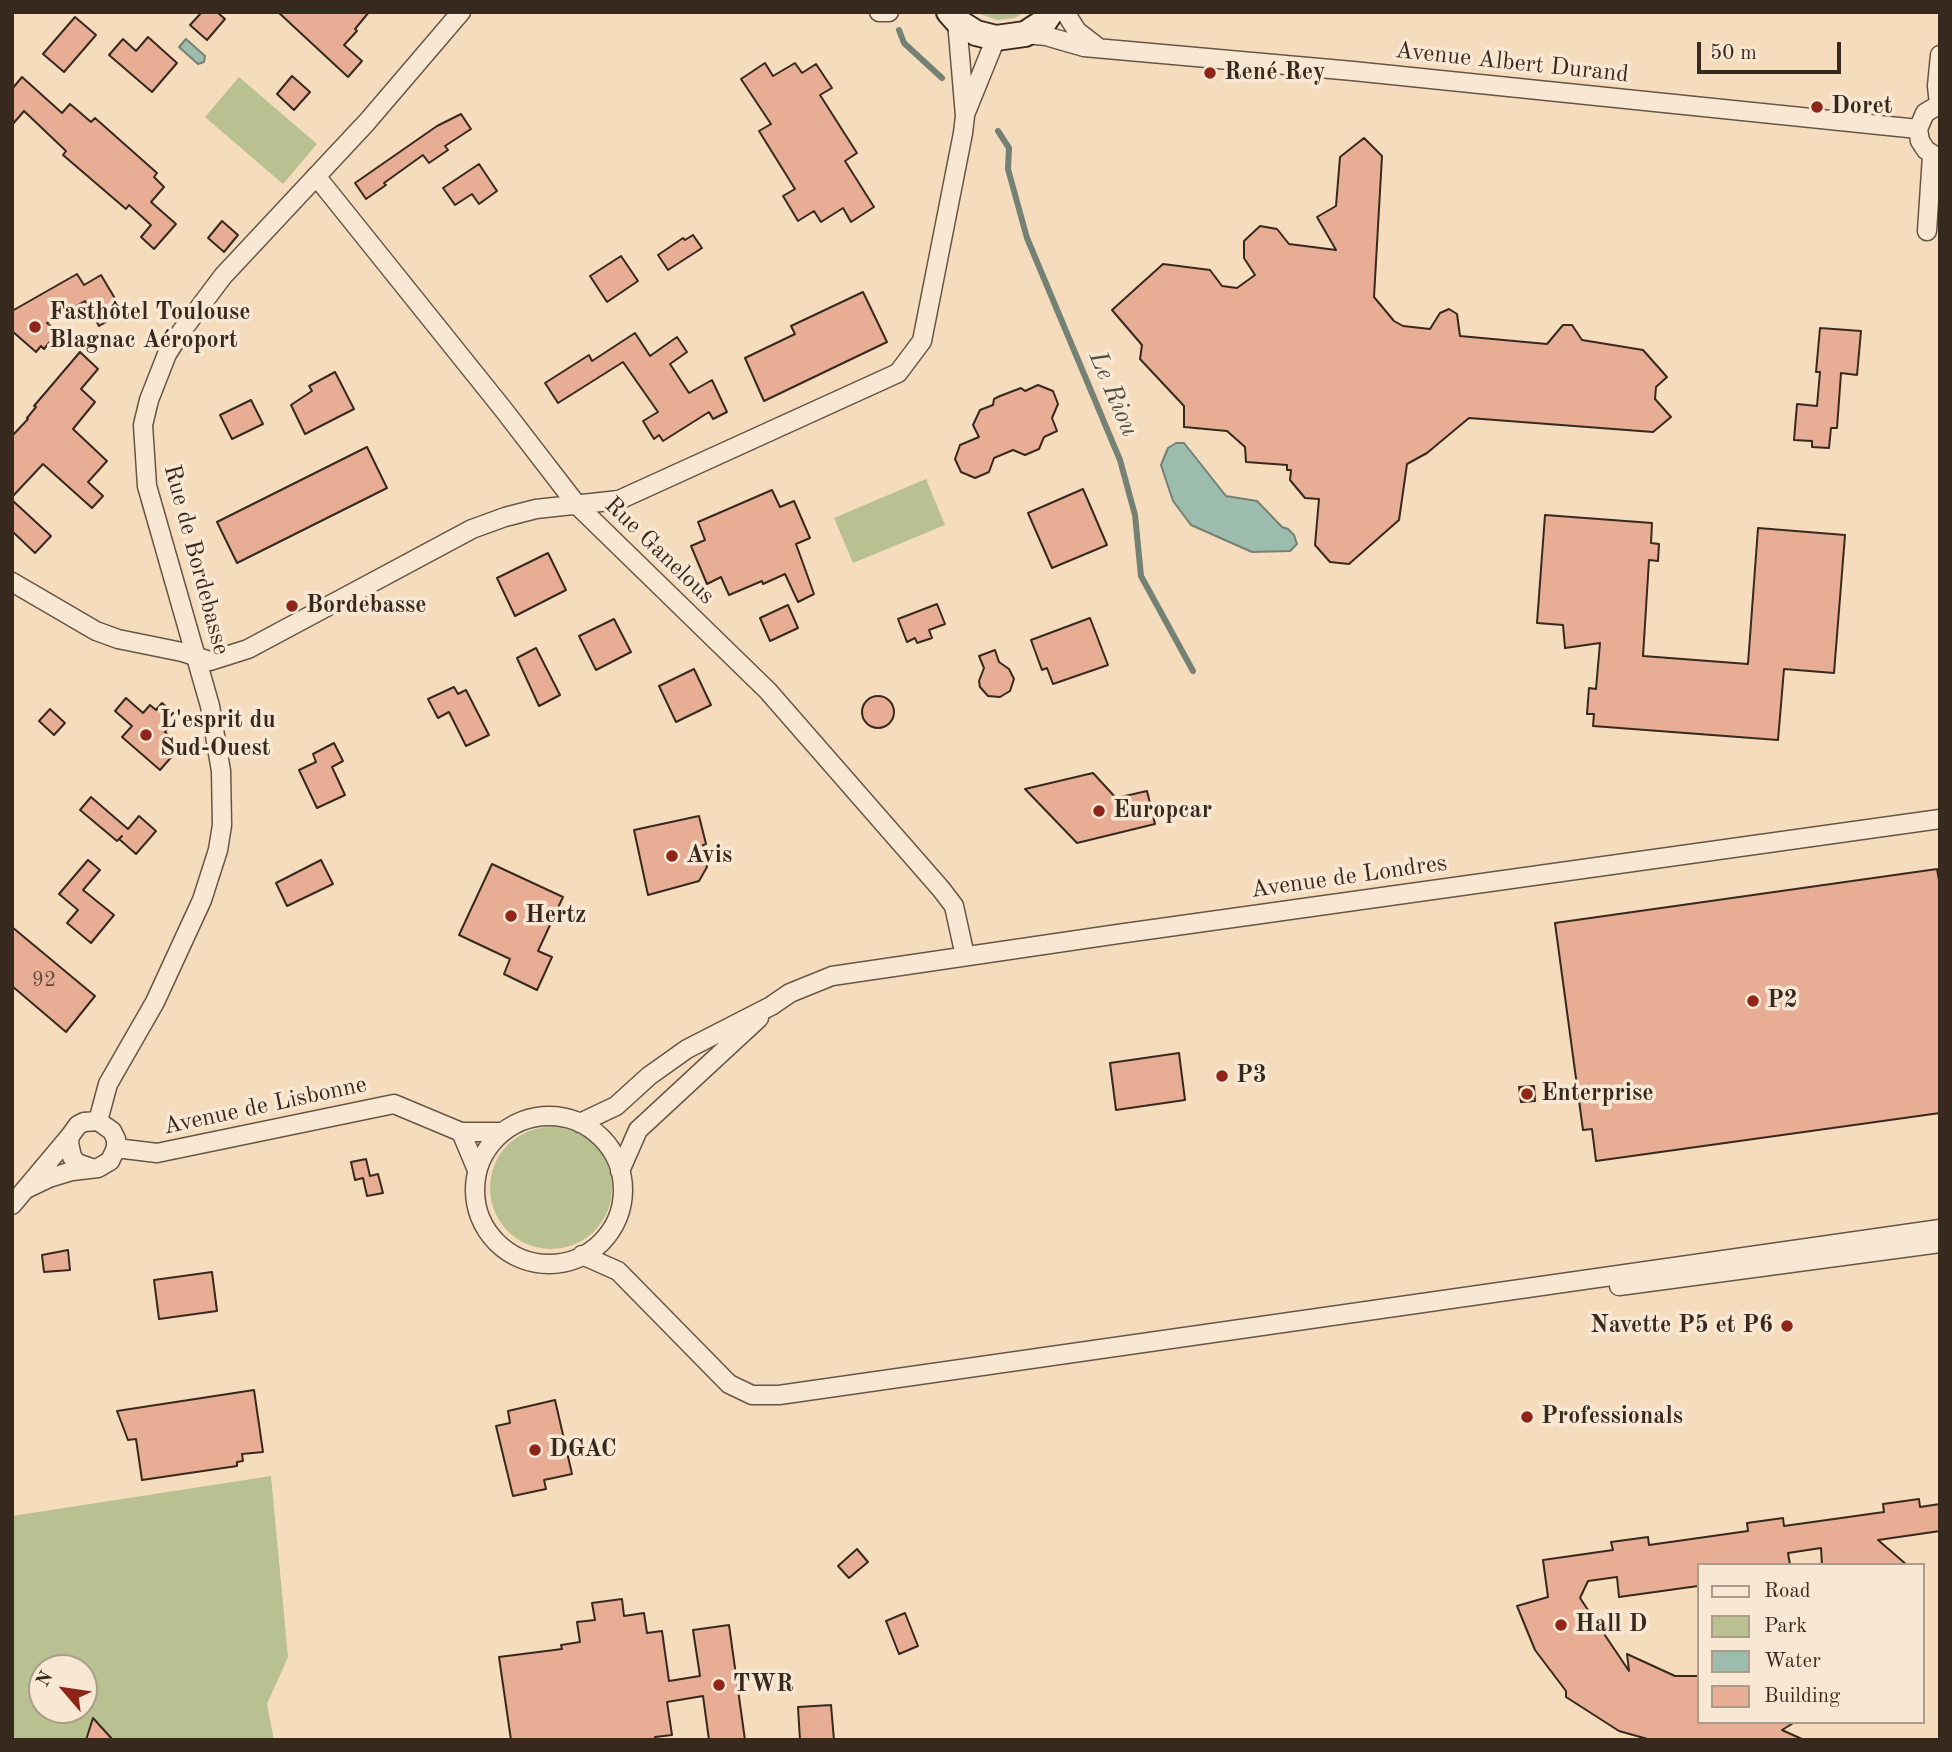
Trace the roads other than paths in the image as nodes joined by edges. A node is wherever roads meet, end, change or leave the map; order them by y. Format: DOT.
graph roads {
  1 [pos="461,12"];
  2 [pos="879,12"];
  3 [pos="1051,12"];
  4 [pos="1065,12"];
  5 [pos="887,13"];
  6 [pos="953,17"];
  7 [pos="1025,34"];
  8 [pos="996,38"];
  9 [pos="1099,48"];
  10 [pos="1940,55"];
  11 [pos="1939,104"];
  12 [pos="965,116"];
  13 [pos="1919,129"];
  14 [pos="1936,157"];
  15 [pos="316,176"];
  16 [pos="1927,232"];
  17 [pos="577,505"];
  18 [pos="12,582"];
  19 [pos="195,656"];
  20 [pos="1940,819"];
  21 [pos="965,956"];
  22 [pos="771,1006"];
  23 [pos="97,1121"];
  24 [pos="580,1123"];
  25 [pos="461,1132"];
  26 [pos="502,1132"];
  27 [pos="70,1136"];
  28 [pos="116,1148"];
  29 [pos="91,1168"];
  30 [pos="477,1170"];
  31 [pos="620,1171"];
  32 [pos="26,1189"];
  33 [pos="12,1205"];
  34 [pos="1940,1229"];
  35 [pos="1940,1243"];
  36 [pos="582,1255"];
  37 [pos="1463,1296"];
  1 -- 15 [label="street, Rue de Bordebasse"];
  2 -- 5 [label="street"];
  3 -- 7 [label="street"];
  4 -- 9 [label="street"];
  6 -- 8 [label="street"];
  6 -- 12 [label="street"];
  7 -- 8 [label="street"];
  7 -- 9 [label="street, Avenue Albert Durand"];
  8 -- 12 [label="street"];
  9 -- 13 [label="street, Avenue Albert Durand"];
  10 -- 11 [label="street"];
  11 -- 13 [label="street"];
  12 -- 17 [label="street"];
  13 -- 14 [label="street"];
  14 -- 16 [label="street"];
  15 -- 17 [label="street, Rue Ganelous"];
  15 -- 19 [label="street, Rue de Bordebasse"];
  17 -- 19 [label="street"];
  17 -- 21 [label="street, Rue Ganelous"];
  18 -- 19 [label="street"];
  19 -- 23 [label="street, Rue de Bordebasse"];
  20 -- 21 [label="street, Avenue de Londres"];
  21 -- 22 [label="street, Avenue de Londres"];
  22 -- 24 [label="street, Avenue de Londres"];
  22 -- 31 [label="street, Avenue de Londres"];
  23 -- 27 [label="street"];
  23 -- 28 [label="street"];
  24 -- 26 [label="street"];
  24 -- 31 [label="street"];
  25 -- 26 [label="street, Avenue de Lisbonne"];
  25 -- 28 [label="street, Avenue de Lisbonne"];
  25 -- 30 [label="street"];
  26 -- 30 [label="street"];
  27 -- 29 [label="street"];
  27 -- 32 [label="street"];
  28 -- 29 [label="street"];
  29 -- 32 [label="street"];
  30 -- 36 [label="street"];
  31 -- 36 [label="street"];
  32 -- 33 [label="street"];
  34 -- 37 [label="street"];
  35 -- 37 [label="street"];
  36 -- 37 [label="street"];
}
